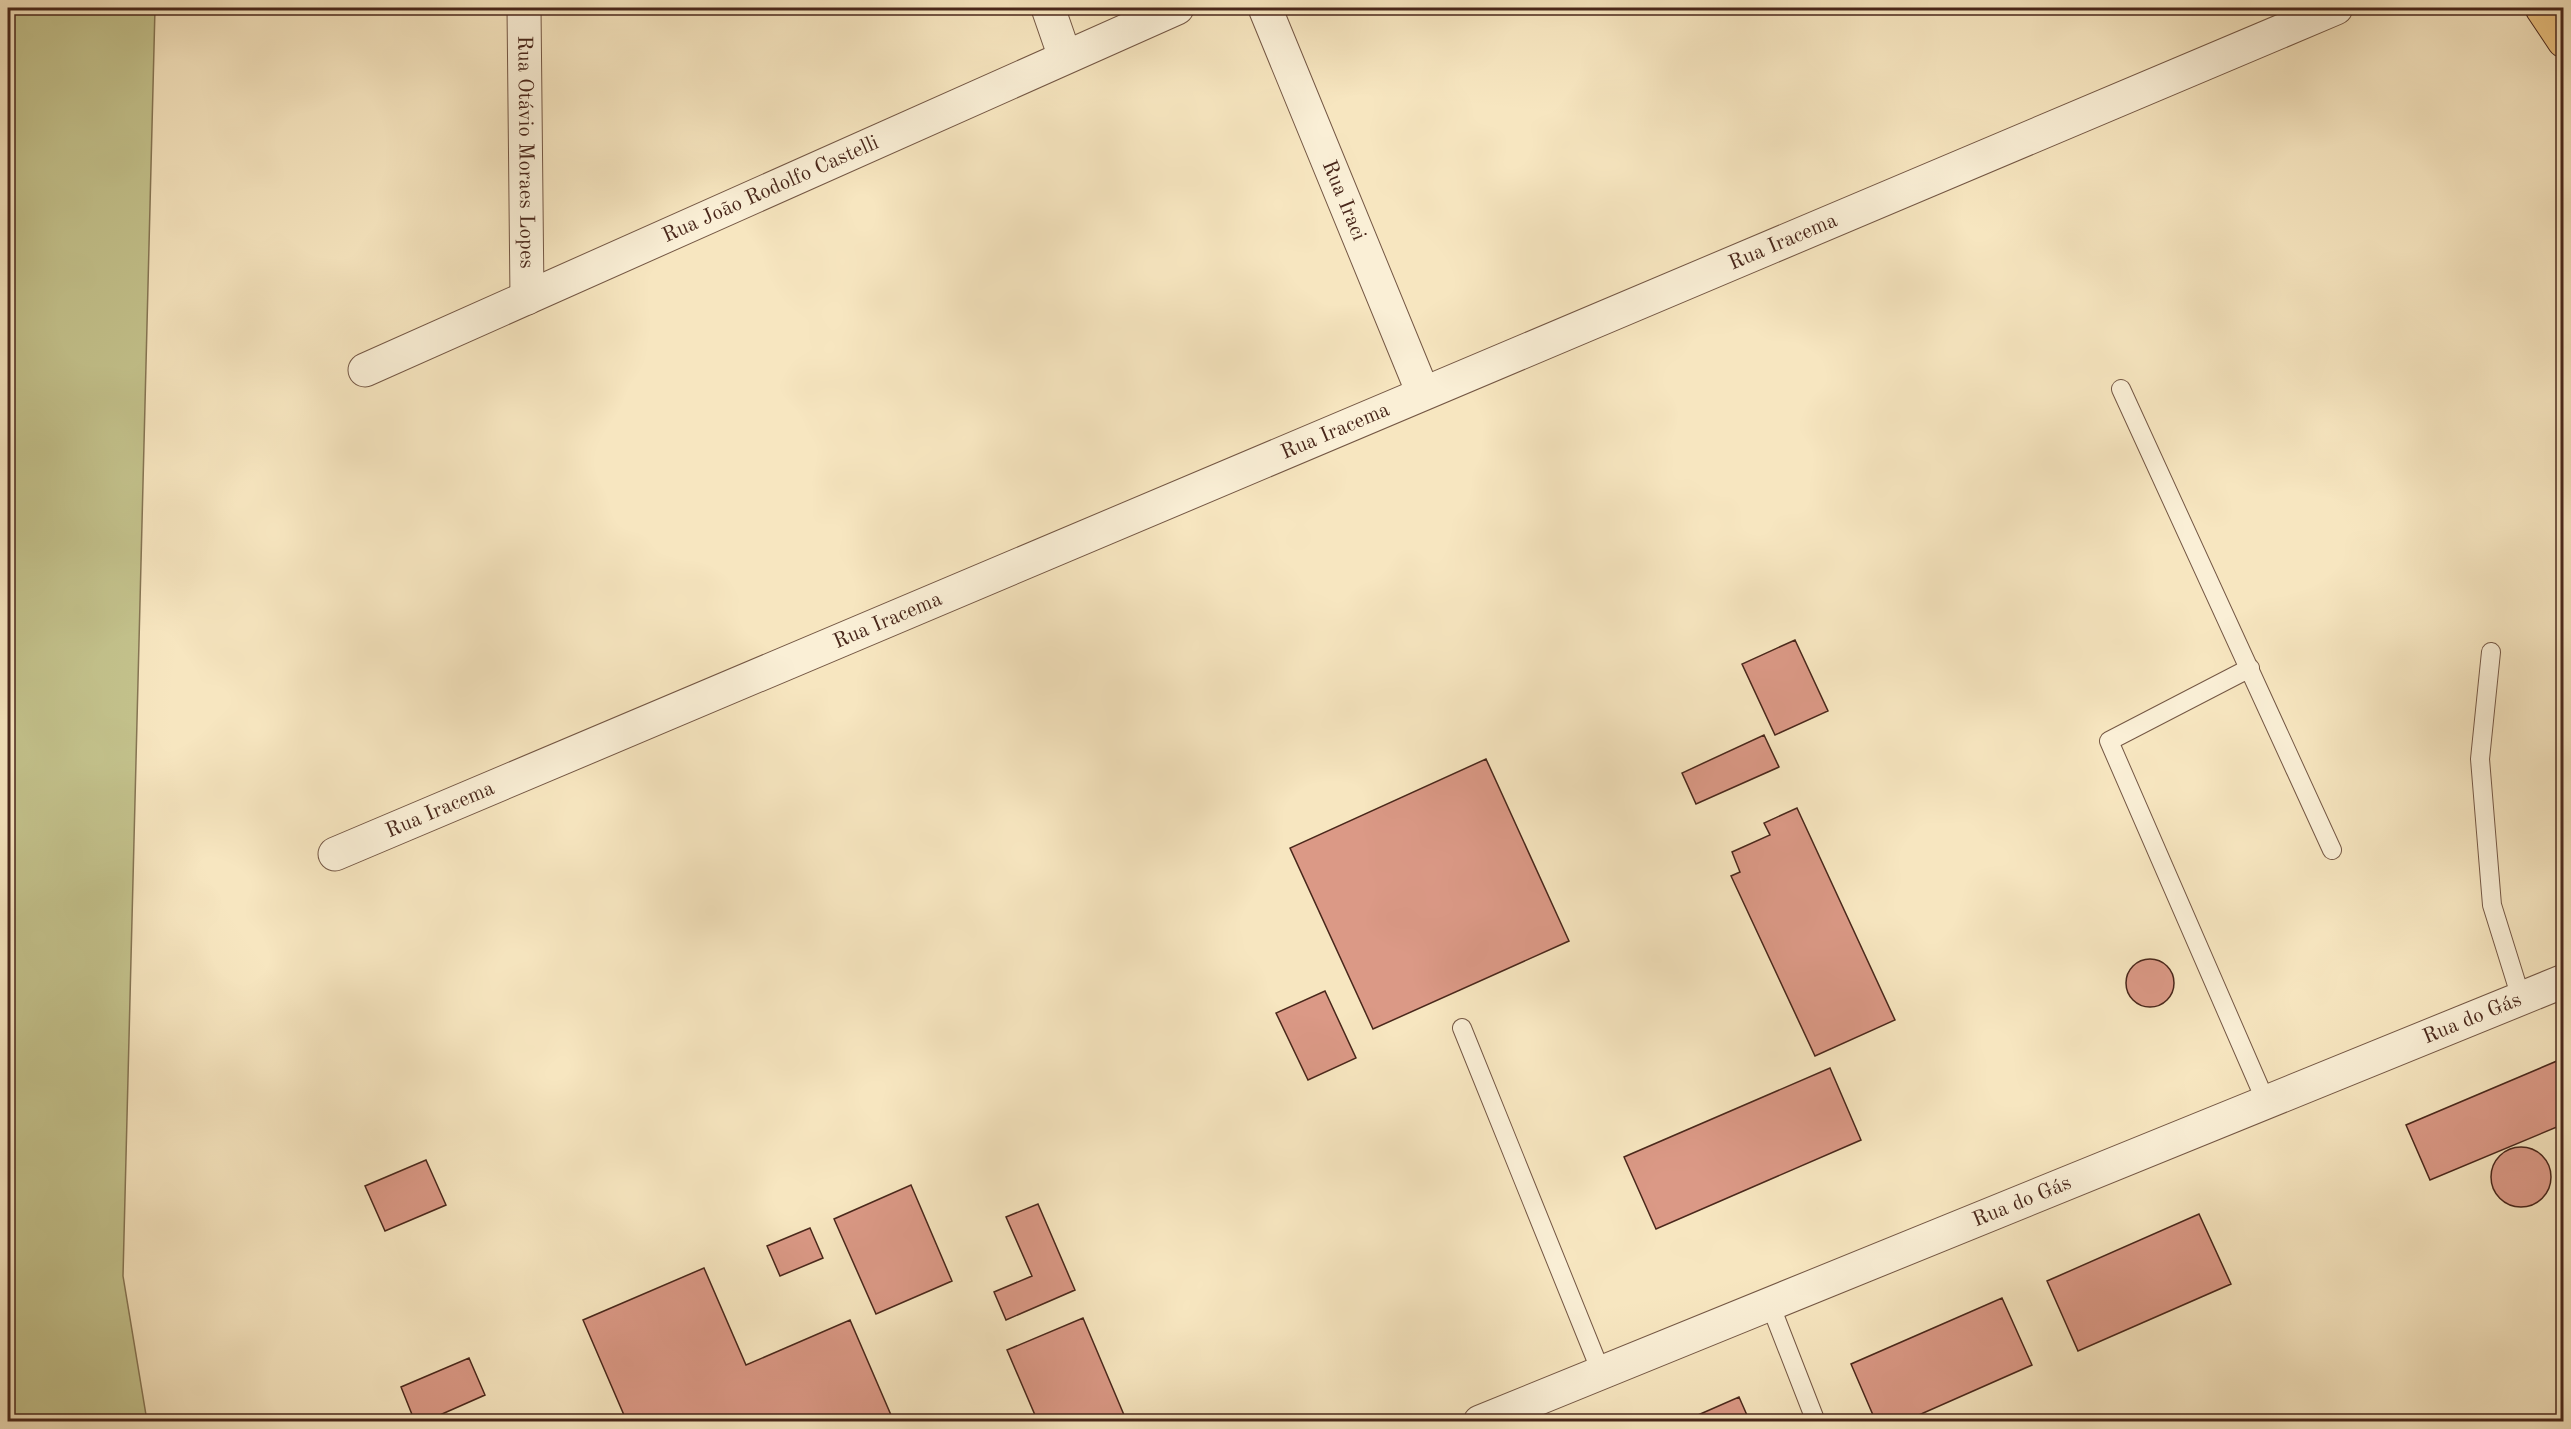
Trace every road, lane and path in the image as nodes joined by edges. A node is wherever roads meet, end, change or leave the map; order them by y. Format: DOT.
graph roads {
  1 [pos="524,8"];
  2 [pos="1048,8"];
  3 [pos="1177,8"];
  4 [pos="1265,8"];
  5 [pos="2336,8"];
  6 [pos="2542,8"];
  7 [pos="2564,41"];
  8 [pos="1065,57"];
  9 [pos="527,298"];
  10 [pos="365,370"];
  11 [pos="2121,389"];
  12 [pos="1423,393"];
  13 [pos="2491,652"];
  14 [pos="2250,668"];
  15 [pos="2332,850"];
  16 [pos="335,854"];
  17 [pos="2564,981"];
  18 [pos="2521,998"];
  19 [pos="1462,1028"];
  20 [pos="2266,1102"];
  21 [pos="1770,1304"];
  22 [pos="1601,1372"];
  23 [pos="1480,1422"];
  24 [pos="1816,1422"];
  1 -- 9 [label="street, Rua Otávio Moraes Lopes"];
  2 -- 8 [label="street"];
  3 -- 8 [label="street, Rua João Rodolfo Castelli"];
  4 -- 12 [label="street, Rua Iraci"];
  5 -- 12 [label="street, Rua Iracema"];
  6 -- 7 [label="main road"];
  8 -- 9 [label="street, Rua João Rodolfo Castelli"];
  9 -- 10 [label="street, Rua João Rodolfo Castelli"];
  11 -- 14 [label="lane"];
  12 -- 16 [label="street, Rua Iracema"];
  13 -- 18 [label="lane"];
  14 -- 15 [label="lane"];
  14 -- 20 [label="lane"];
  17 -- 18 [label="street, Rua do Gás"];
  18 -- 20 [label="street, Rua do Gás"];
  19 -- 22 [label="lane"];
  20 -- 21 [label="street, Rua do Gás"];
  21 -- 22 [label="street, Rua do Gás"];
  21 -- 24 [label="lane"];
  22 -- 23 [label="street, Rua do Gás"];
}
